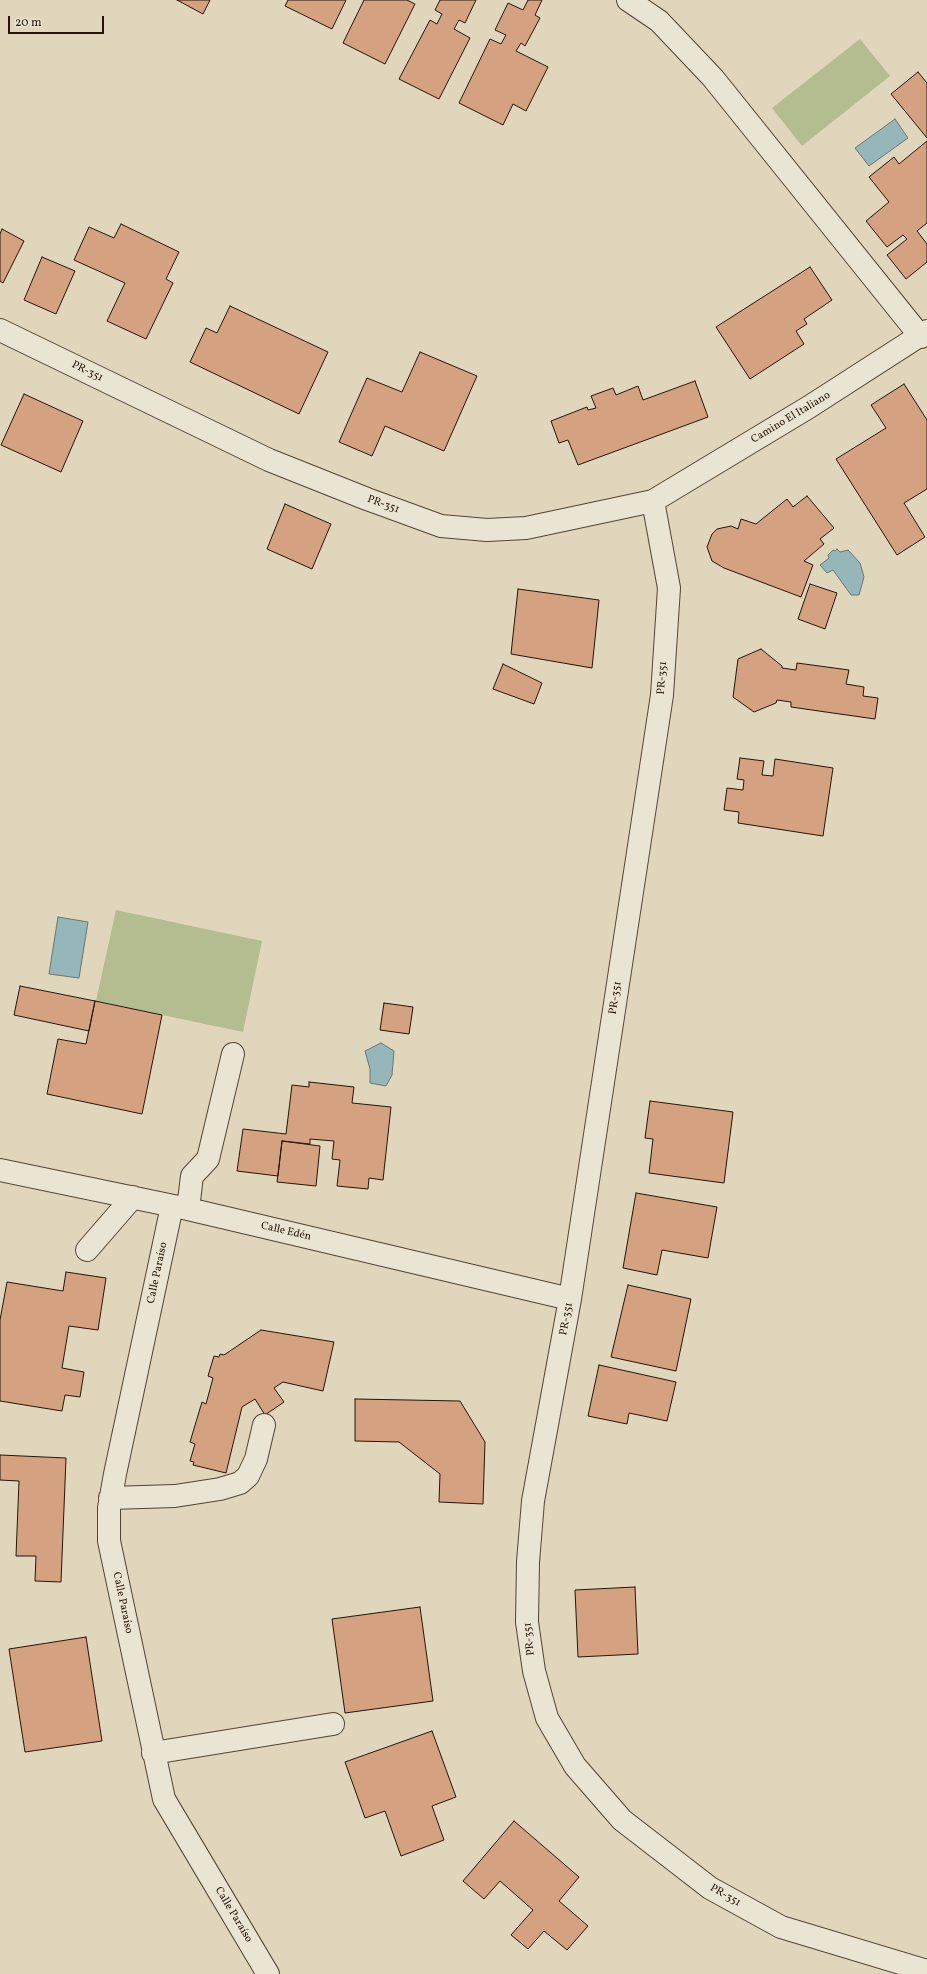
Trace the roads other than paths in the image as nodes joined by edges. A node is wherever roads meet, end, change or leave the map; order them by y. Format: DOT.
graph roads {
  1 [pos="628,0"];
  2 [pos="0,330"];
  3 [pos="924,334"];
  4 [pos="653,501"];
  5 [pos="233,1054"];
  6 [pos="0,1170"];
  7 [pos="133,1197"];
  8 [pos="180,1208"];
  9 [pos="87,1250"];
  10 [pos="570,1298"];
  11 [pos="264,1425"];
  12 [pos="110,1498"];
  13 [pos="333,1724"];
  14 [pos="153,1753"];
  15 [pos="927,1971"];
  16 [pos="268,1974"];
  1 -- 3 [label="street"];
  2 -- 4 [label="street, PR-351 / PR-351"];
  3 -- 4 [label="street, Camino El Italiano"];
  4 -- 10 [label="street, PR-351 / PR-351"];
  5 -- 8 [label="street, Calle Paraíso"];
  6 -- 7 [label="street, Calle Edén"];
  7 -- 8 [label="street, Calle Edén"];
  7 -- 9 [label="street"];
  8 -- 10 [label="street, Calle Edén"];
  8 -- 12 [label="street, Calle Paraíso"];
  10 -- 15 [label="street, PR-351 / PR-351"];
  11 -- 12 [label="street"];
  12 -- 14 [label="street, Calle Paraíso"];
  13 -- 14 [label="street"];
  14 -- 16 [label="street, Calle Paraíso"];
}
